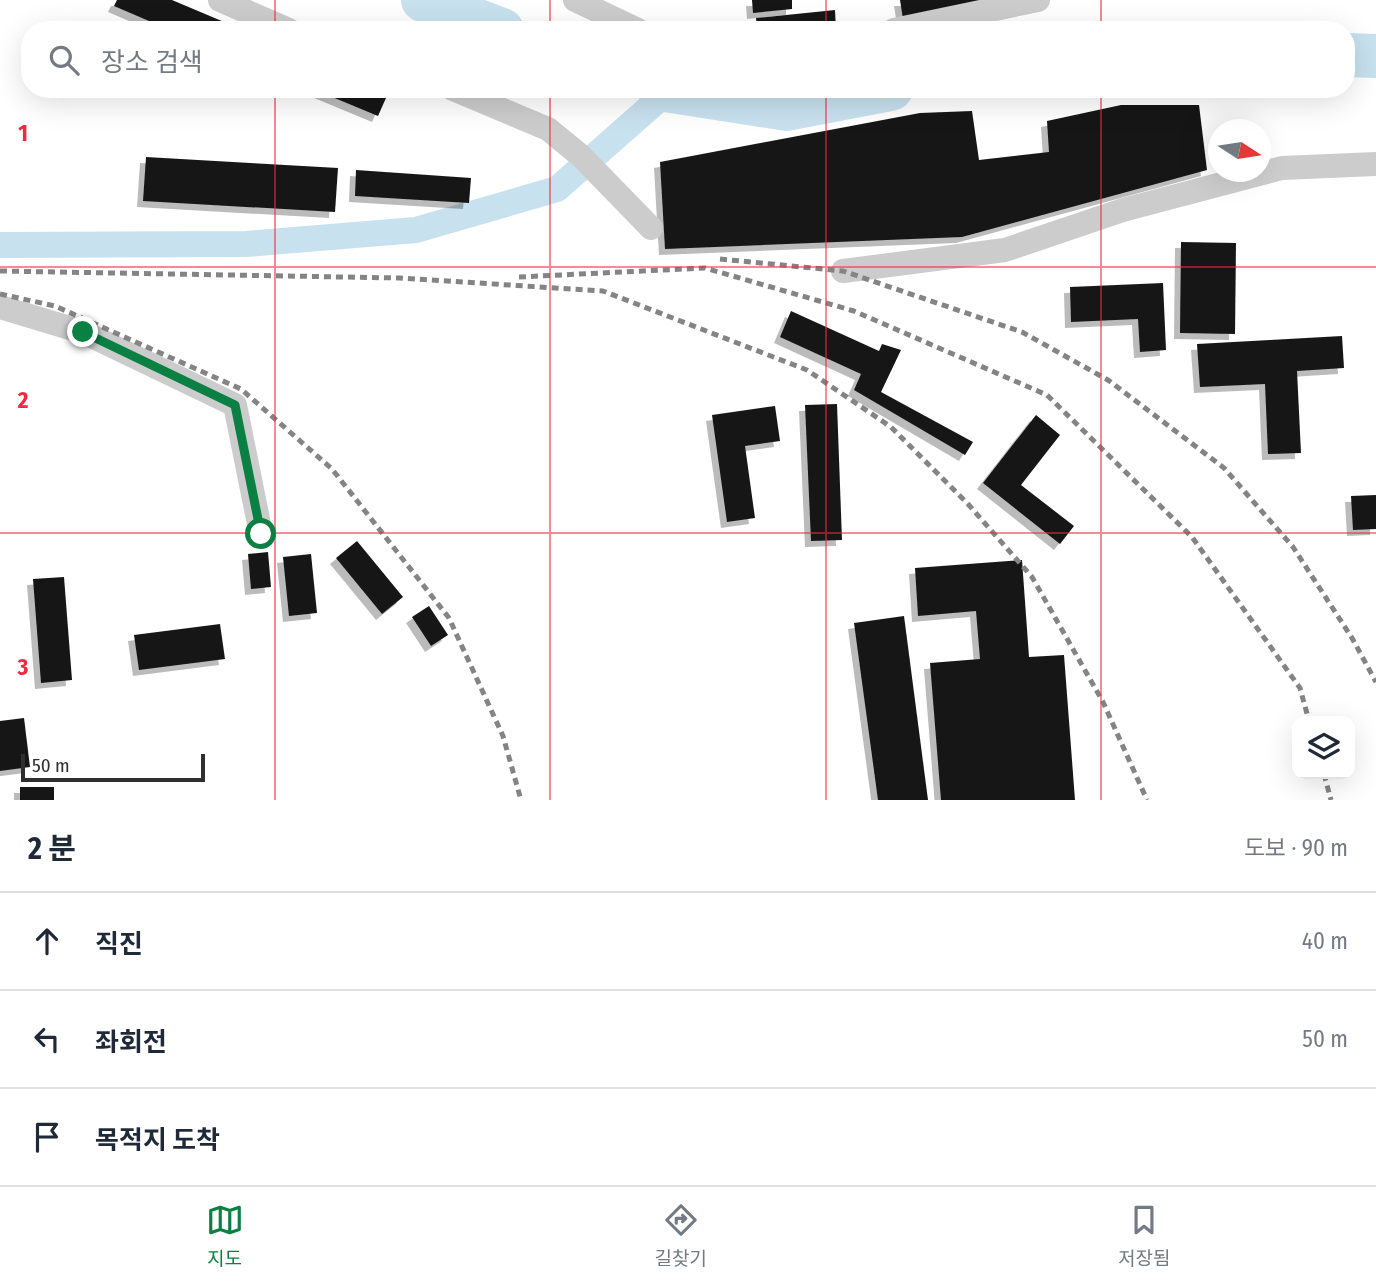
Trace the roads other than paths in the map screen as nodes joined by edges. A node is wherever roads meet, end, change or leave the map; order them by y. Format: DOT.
graph roads {
  1 [pos="220,0"];
  2 [pos="575,0"];
  3 [pos="1038,0"];
  4 [pos="268,21"];
  5 [pos="619,21"];
  6 [pos="937,21"];
  7 [pos="474,98"];
  8 [pos="1376,164"];
  9 [pos="651,228"];
  10 [pos="843,271"];
  11 [pos="0,307"];
  12 [pos="261,534"];
  1 -- 4 [label="street"];
  2 -- 5 [label="street"];
  3 -- 6 [label="street"];
  7 -- 9 [label="street"];
  8 -- 10 [label="street"];
  11 -- 12 [label="street"];
}
